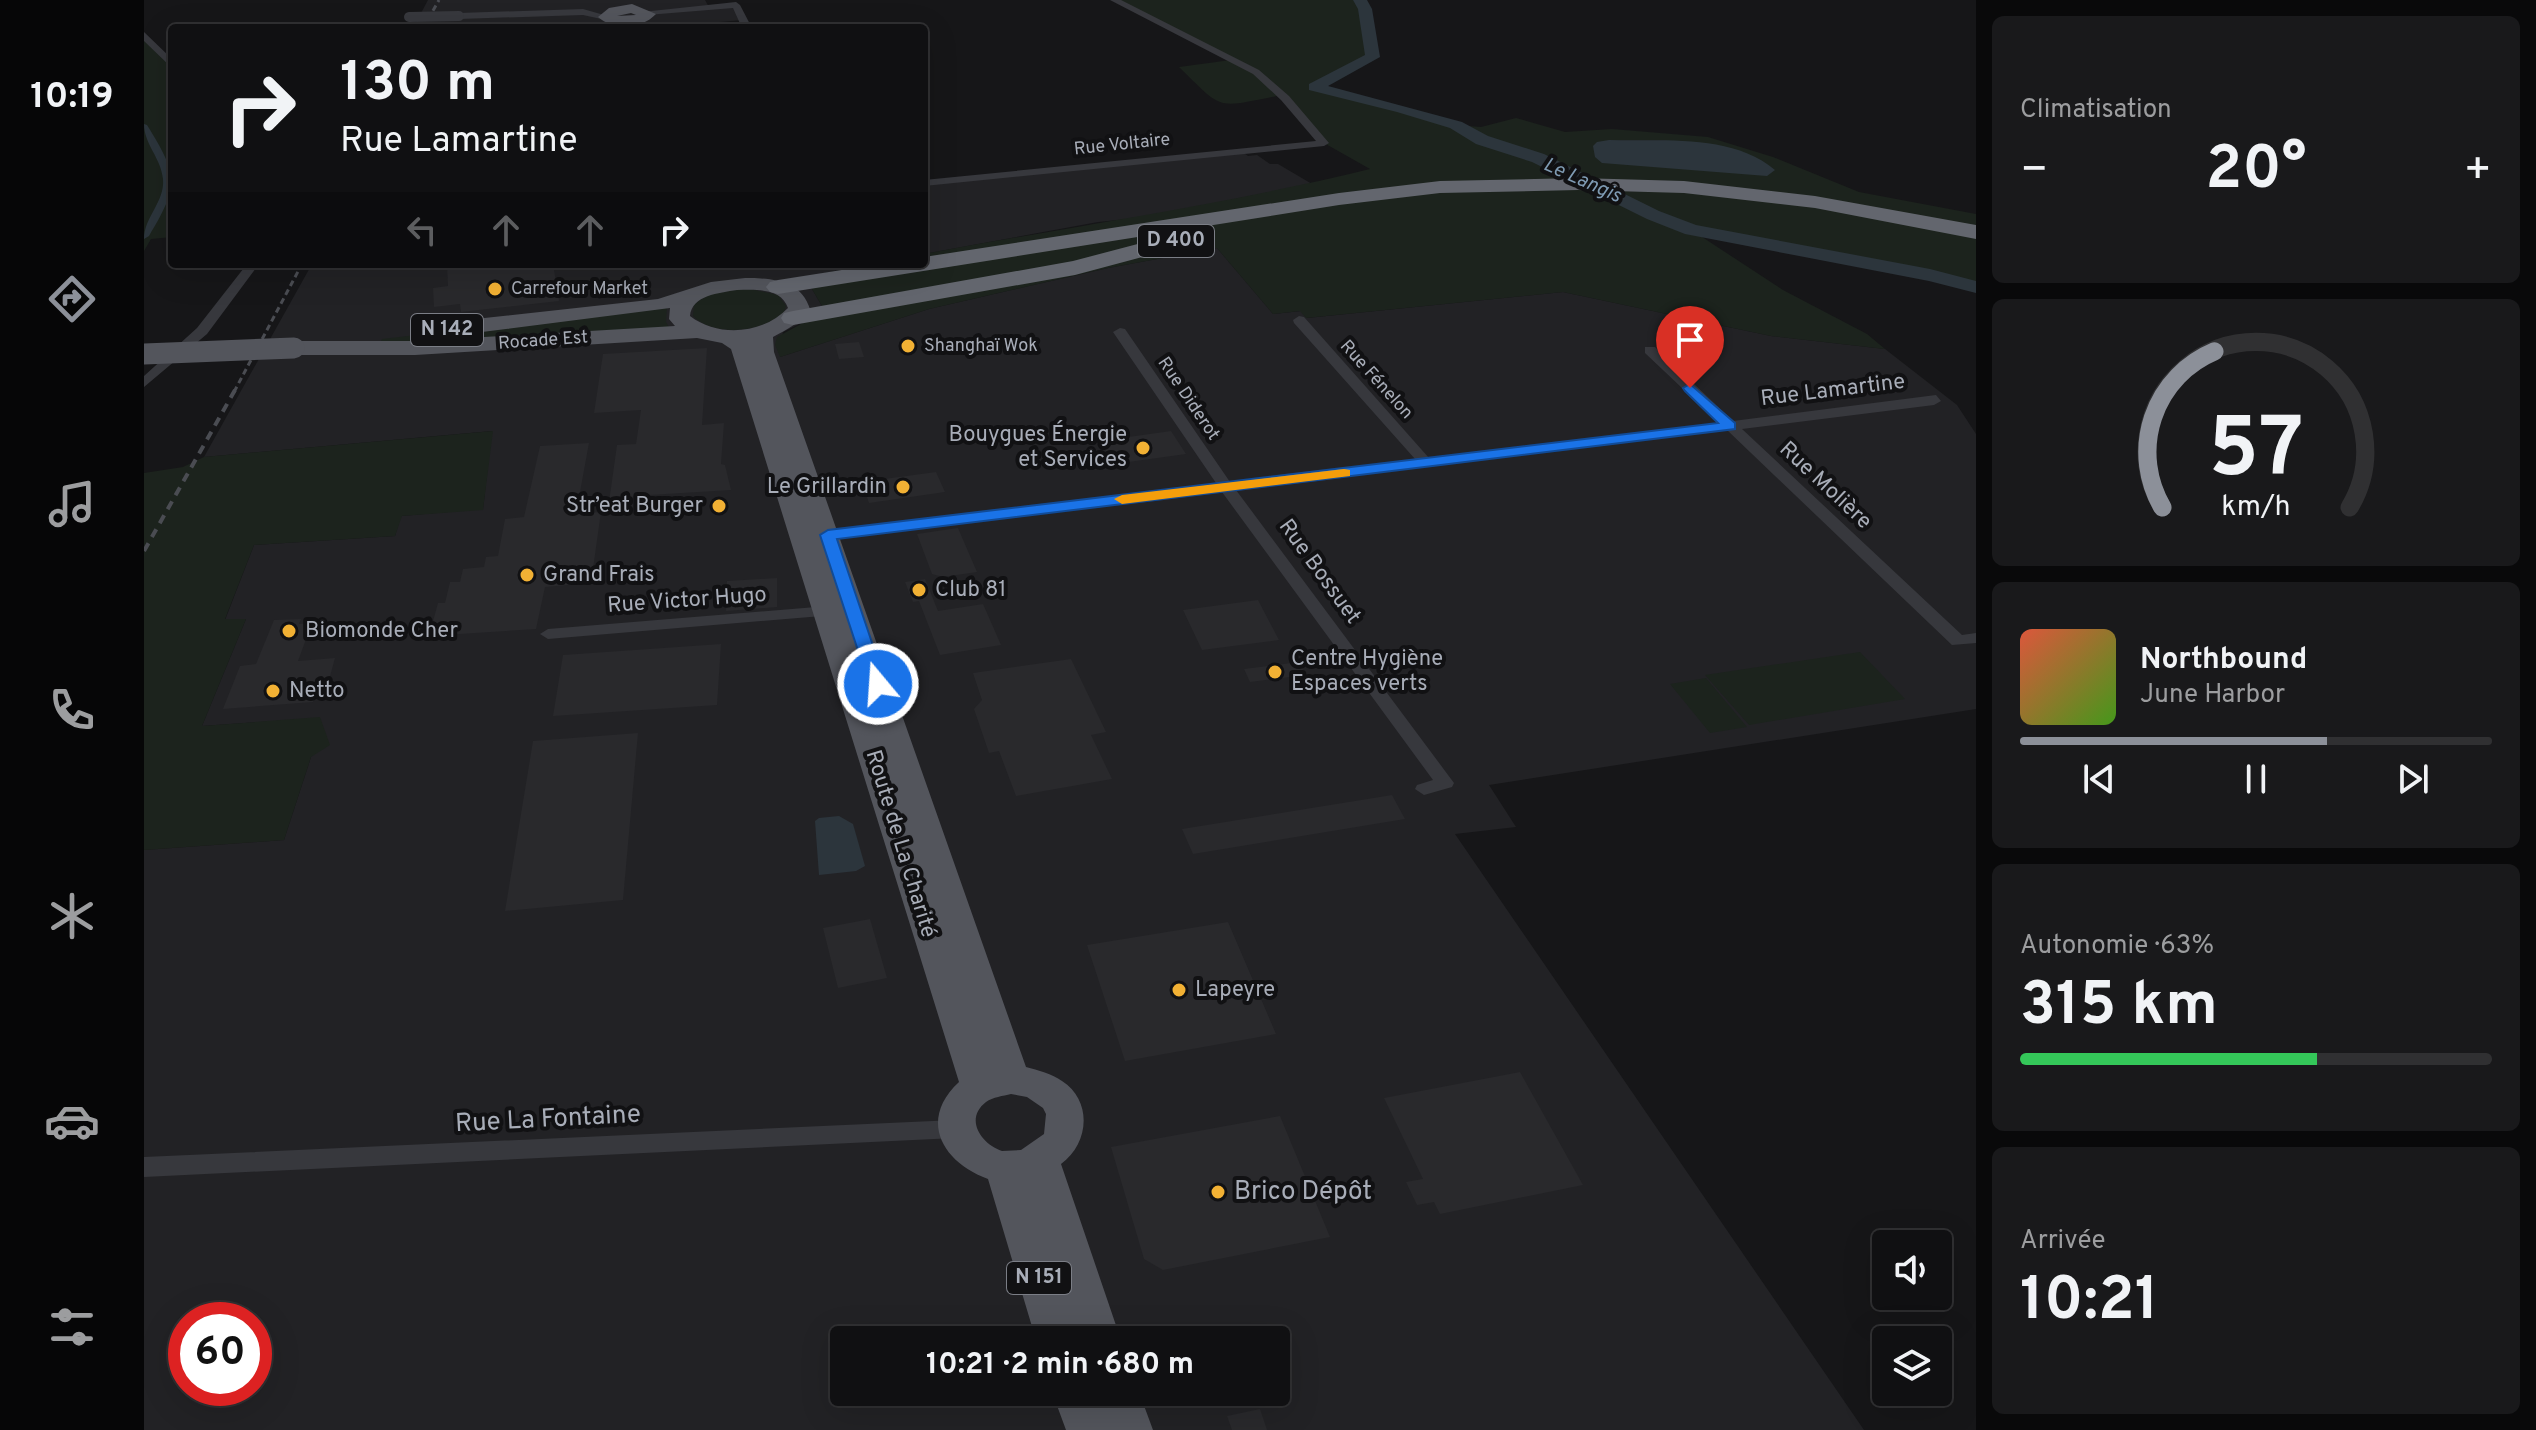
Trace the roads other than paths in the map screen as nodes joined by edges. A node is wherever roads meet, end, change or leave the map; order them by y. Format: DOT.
graph roads {
  1 [pos="1114,0"];
  2 [pos="707,4"];
  3 [pos="630,14"];
  4 [pos="409,17"];
  5 [pos="745,24"];
  6 [pos="144,35"];
  7 [pos="168,61"];
  8 [pos="928,183"];
  9 [pos="1479,186"];
  10 [pos="1976,232"];
  11 [pos="928,262"];
  12 [pos="250,268"];
  13 [pos="717,268"];
  14 [pos="735,268"];
  15 [pos="886,268"];
  16 [pos="768,286"];
  17 [pos="716,287"];
  18 [pos="690,297"];
  19 [pos="1299,320"];
  20 [pos="780,324"];
  21 [pos="1120,332"];
  22 [pos="711,333"];
  23 [pos="294,348"];
  24 [pos="1650,350"];
  25 [pos="144,354"];
  26 [pos="144,383"];
  27 [pos="1931,398"];
  28 [pos="1730,426"];
  29 [pos="1427,464"];
  30 [pos="1226,487"];
  31 [pos="828,535"];
  32 [pos="828,611"];
  33 [pos="548,634"];
  34 [pos="1976,638"];
  35 [pos="1424,789"];
  36 [pos="995,1083"];
  37 [pos="955,1129"];
  38 [pos="1022,1163"];
  39 [pos="144,1167"];
  40 [pos="1055,1326"];
  41 [pos="1093,1326"];
  42 [pos="1080,1406"];
  43 [pos="1122,1406"];
  44 [pos="1089,1430"];
  45 [pos="1130,1430"];
  1 -- 8 [label="street, Rue Voltaire"];
  2 -- 3 [label="street"];
  2 -- 5 [label="street"];
  3 -- 4 [label="street, bridge"];
  6 -- 7 [label="street"];
  9 -- 10 [label="highway, D 400"];
  9 -- 11 [label="highway, D 400"];
  9 -- 20 [label="highway, D 400"];
  12 -- 26 [label="street"];
  13 -- 17 [label="main road"];
  14 -- 16 [label="main road"];
  15 -- 16 [label="highway, D 400"];
  16 -- 17 [label="main road, Rocade Est"];
  16 -- 20 [label="main road"];
  17 -- 18 [label="main road, Rocade Est"];
  18 -- 22 [label="main road, Route de La Charité"];
  18 -- 23 [label="main road, Rocade Est / N 142"];
  19 -- 29 [label="street, Rue Fénelon"];
  20 -- 22 [label="main road, Rocade Est"];
  20 -- 31 [label="main road, Route de La Charité"];
  21 -- 30 [label="street, Rue Diderot"];
  22 -- 23 [label="main road, Rocade Est / N 142"];
  22 -- 32 [label="main road, Route de La Charité"];
  23 -- 25 [label="main road, Rocade Est / N 142, bridge"];
  24 -- 28 [label="street, Rue Molière"];
  27 -- 28 [label="street, Rue Lamartine"];
  28 -- 29 [label="street, Rue Lamartine"];
  28 -- 34 [label="street, Rue Molière"];
  29 -- 30 [label="street, Rue Lamartine"];
  30 -- 31 [label="street, Rue Lamartine"];
  30 -- 35 [label="street, Rue Bossuet"];
  31 -- 36 [label="main road, Route de La Charité"];
  32 -- 33 [label="street, Rue Victor Hugo"];
  32 -- 36 [label="main road, Route de La Charité"];
  36 -- 37 [label="main road"];
  36 -- 38 [label="main road"];
  37 -- 38 [label="main road"];
  37 -- 39 [label="street, Rue La Fontaine"];
  38 -- 40 [label="main road, N 151"];
  38 -- 41 [label="main road, N 151"];
  42 -- 44 [label="main road"];
  43 -- 45 [label="main road"];
}
